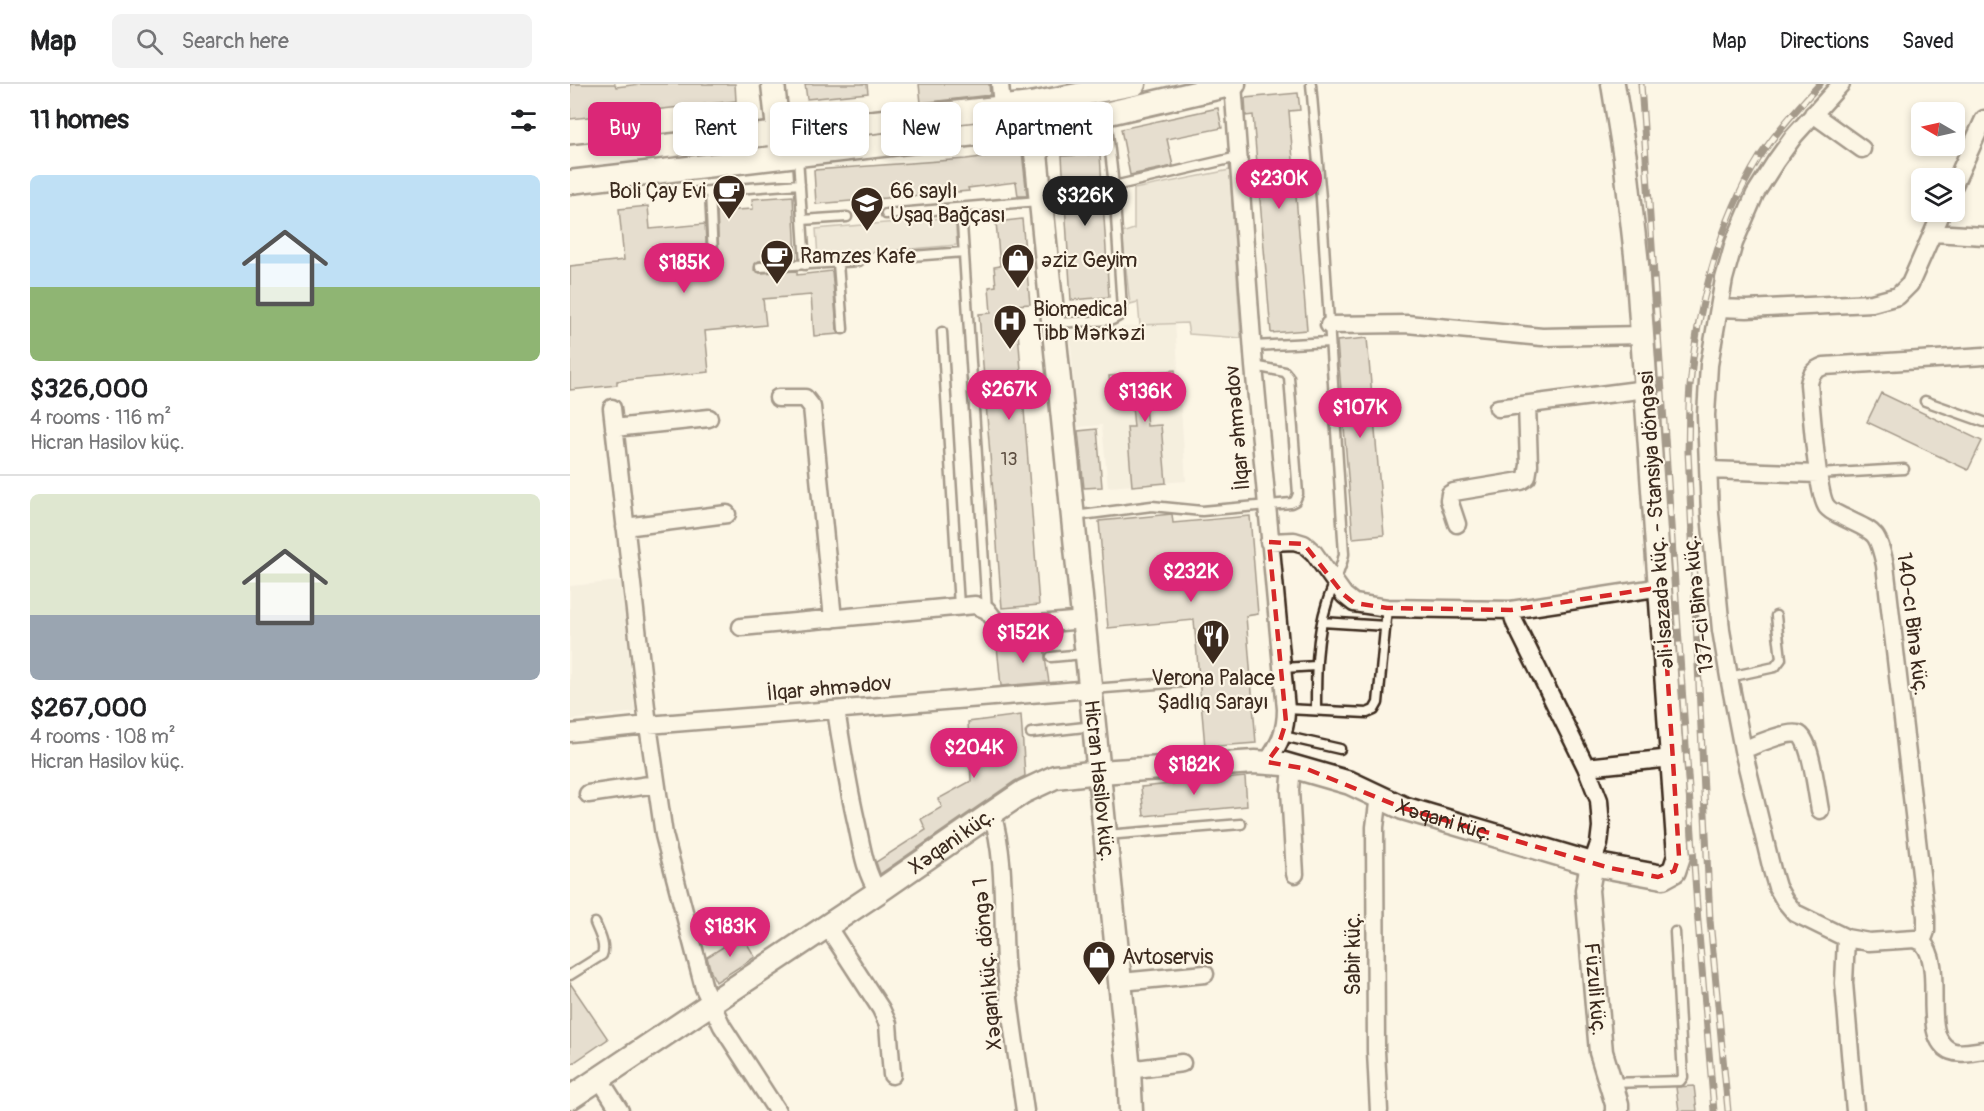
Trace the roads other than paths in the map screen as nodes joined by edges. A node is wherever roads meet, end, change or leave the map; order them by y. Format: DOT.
graph roads {
  1 [pos="773,84"];
  2 [pos="1000,84"];
  3 [pos="1134,84"];
  4 [pos="1233,84"];
  5 [pos="1311,84"];
  6 [pos="1613,84"];
  7 [pos="1841,84"];
  8 [pos="779,102"];
  9 [pos="1002,102"];
  10 [pos="1041,102"];
  11 [pos="973,110"];
  12 [pos="1113,112"];
  13 [pos="1813,114"];
  14 [pos="1984,119"];
  15 [pos="869,123"];
  16 [pos="770,134"];
  17 [pos="973,134"];
  18 [pos="1862,149"];
  19 [pos="1037,156"];
  20 [pos="1111,156"];
  21 [pos="570,157"];
  22 [pos="789,157"];
  23 [pos="1238,157"];
  24 [pos="1962,168"];
  25 [pos="570,183"];
  26 [pos="800,184"];
  27 [pos="1114,186"];
  28 [pos="710,191"];
  29 [pos="697,192"];
  30 [pos="1041,201"];
  31 [pos="961,208"];
  32 [pos="886,214"];
  33 [pos="847,217"];
  34 [pos="802,220"];
  35 [pos="1938,222"];
  36 [pos="1933,233"];
  37 [pos="1984,236"];
  38 [pos="964,252"];
  39 [pos="713,257"];
  40 [pos="899,257"];
  41 [pos="859,261"];
  42 [pos="838,263"];
  43 [pos="805,265"];
  44 [pos="760,267"];
  45 [pos="1719,308"];
  46 [pos="1054,323"];
  47 [pos="843,329"];
  48 [pos="942,332"];
  49 [pos="1330,333"];
  50 [pos="1643,335"];
  51 [pos="1253,346"];
  52 [pos="1984,356"];
  53 [pos="1254,366"];
  54 [pos="1646,389"];
  55 [pos="778,398"];
  56 [pos="1925,401"];
  57 [pos="1527,405"];
  58 [pos="612,408"];
  59 [pos="1498,408"];
  60 [pos="709,418"];
  61 [pos="1984,422"];
  62 [pos="614,428"];
  63 [pos="1904,468"];
  64 [pos="1709,470"];
  65 [pos="1818,474"];
  66 [pos="1266,505"];
  67 [pos="727,514"];
  68 [pos="1074,516"];
  69 [pos="1457,524"];
  70 [pos="625,527"];
  71 [pos="1269,542"];
  72 [pos="1334,582"];
  73 [pos="1662,587"];
  74 [pos="959,606"];
  75 [pos="1387,608"];
  76 [pos="987,610"];
  77 [pos="1511,610"];
  78 [pos="1776,616"];
  79 [pos="833,620"];
  80 [pos="1084,620"];
  81 [pos="1322,622"];
  82 [pos="1386,626"];
  83 [pos="741,627"];
  84 [pos="1088,654"];
  85 [pos="1052,657"];
  86 [pos="1316,666"];
  87 [pos="1283,669"];
  88 [pos="1729,677"];
  89 [pos="1185,682"];
  90 [pos="1091,689"];
  91 [pos="1286,709"];
  92 [pos="1316,709"];
  93 [pos="836,710"];
  94 [pos="648,725"];
  95 [pos="1095,726"];
  96 [pos="1031,732"];
  97 [pos="570,733"];
  98 [pos="1283,736"];
  99 [pos="1340,750"];
  100 [pos="1743,750"];
  101 [pos="1672,758"];
  102 [pos="1267,762"];
  103 [pos="1292,765"];
  104 [pos="1586,767"];
  105 [pos="1099,772"];
  106 [pos="656,784"];
  107 [pos="588,794"];
  108 [pos="1379,796"];
  109 [pos="1820,810"];
  110 [pos="992,813"];
  111 [pos="1241,825"];
  112 [pos="1106,835"];
  113 [pos="1592,864"];
  114 [pos="1295,874"];
  115 [pos="878,892"];
  116 [pos="595,923"];
  117 [pos="827,926"];
  118 [pos="1675,932"];
  119 [pos="1846,938"];
  120 [pos="1922,942"];
  121 [pos="1205,974"];
  122 [pos="570,975"];
  123 [pos="1120,982"];
  124 [pos="710,1003"];
  125 [pos="1984,1050"];
  126 [pos="1182,1063"];
  127 [pos="1129,1070"];
  128 [pos="892,1075"];
  129 [pos="599,1078"];
  130 [pos="1611,1083"];
  131 [pos="570,1098"];
  132 [pos="620,1111"];
  133 [pos="777,1111"];
  134 [pos="1025,1111"];
  135 [pos="1131,1111"];
  136 [pos="1379,1111"];
  137 [pos="1617,1111"];
  138 [pos="1855,1111"];
  1 -- 8 [label="street"];
  2 -- 9 [label="street"];
  3 -- 10 [label="street"];
  4 -- 12 [label="street"];
  4 -- 23 [label="street, İlqar Əhmədov"];
  5 -- 49 [label="lane"];
  6 -- 50 [label="street, Əli İsazadə küç. - Stansiya döngəsi"];
  7 -- 13 [label="street, 137-ci Binə küç."];
  11 -- 15 [label="street"];
  13 -- 18 [label="street"];
  13 -- 45 [label="street, 137-ci Binə küç."];
  14 -- 24 [label="street"];
  16 -- 21 [label="street"];
  17 -- 22 [label="street"];
  19 -- 30 [label="street, Hicran Hasilov küç."];
  20 -- 27 [label="lane"];
  22 -- 25 [label="street"];
  22 -- 26 [label="lane"];
  23 -- 27 [label="lane"];
  23 -- 51 [label="street, İlqar Əhmədov"];
  26 -- 28 [label="lane"];
  26 -- 34 [label="lane"];
  27 -- 46 [label="lane"];
  28 -- 29 [label="lane"];
  28 -- 39 [label="lane"];
  30 -- 31 [label="lane"];
  30 -- 46 [label="street, Hicran Hasilov küç."];
  31 -- 32 [label="lane"];
  31 -- 38 [label="lane"];
  33 -- 34 [label="lane"];
  34 -- 43 [label="lane"];
  35 -- 36 [label="street"];
  36 -- 37 [label="street"];
  36 -- 45 [label="street"];
  38 -- 40 [label="lane"];
  38 -- 76 [label="lane"];
  41 -- 42 [label="lane"];
  42 -- 43 [label="lane"];
  42 -- 47 [label="lane"];
  43 -- 44 [label="lane"];
  45 -- 64 [label="street, 137-ci Binə küç."];
  46 -- 68 [label="street, Hicran Hasilov küç."];
  48 -- 74 [label="lane"];
  49 -- 50 [label="street"];
  49 -- 51 [label="lane"];
  49 -- 72 [label="lane"];
  50 -- 54 [label="street, Əli İsazadə küç. - Stansiya döngəsi"];
  51 -- 53 [label="street, İlqar Əhmədov"];
  52 -- 65 [label="street, 140-cı Binə küç."];
  53 -- 66 [label="street, İlqar Əhmədov"];
  53 -- 66 [label="lane"];
  54 -- 57 [label="street"];
  54 -- 73 [label="street, Əli İsazadə küç. - Stansiya döngəsi"];
  55 -- 79 [label="street"];
  56 -- 61 [label="lane"];
  57 -- 59 [label="street"];
  57 -- 69 [label="street"];
  58 -- 62 [label="street"];
  60 -- 62 [label="street"];
  62 -- 70 [label="street"];
  63 -- 65 [label="lane"];
  64 -- 65 [label="street"];
  64 -- 88 [label="street, 137-ci Binə küç."];
  65 -- 120 [label="street, 140-cı Binə küç."];
  66 -- 68 [label="lane"];
  66 -- 71 [label="street, İlqar Əhmədov"];
  67 -- 70 [label="street"];
  68 -- 80 [label="street, Hicran Hasilov küç."];
  70 -- 94 [label="street"];
  71 -- 72 [label="street"];
  71 -- 87 [label="street, İlqar Əhmədov"];
  72 -- 75 [label="street"];
  72 -- 81 [label="lane"];
  73 -- 77 [label="street"];
  73 -- 101 [label="street, Əli İsazadə küç. - Stansiya döngəsi"];
  74 -- 76 [label="street"];
  74 -- 79 [label="street"];
  75 -- 77 [label="street"];
  75 -- 82 [label="lane"];
  76 -- 80 [label="street"];
  77 -- 104 [label="street"];
  78 -- 88 [label="lane"];
  79 -- 83 [label="street"];
  80 -- 84 [label="street, Hicran Hasilov küç."];
  81 -- 82 [label="lane"];
  81 -- 86 [label="lane"];
  82 -- 92 [label="lane"];
  84 -- 85 [label="lane"];
  84 -- 90 [label="street, Hicran Hasilov küç."];
  86 -- 87 [label="lane"];
  86 -- 92 [label="lane"];
  87 -- 91 [label="street, İlqar Əhmədov"];
  88 -- 100 [label="street, 137-ci Binə küç."];
  89 -- 90 [label="lane"];
  90 -- 93 [label="street, İlqar Əhmədov"];
  90 -- 95 [label="street, Hicran Hasilov küç."];
  91 -- 92 [label="lane"];
  91 -- 98 [label="street, İlqar Əhmədov"];
  93 -- 94 [label="street, İlqar Əhmədov"];
  93 -- 115 [label="street"];
  94 -- 97 [label="street, İlqar Əhmədov"];
  94 -- 106 [label="street"];
  95 -- 96 [label="lane"];
  95 -- 105 [label="street, Hicran Hasilov küç."];
  98 -- 99 [label="lane"];
  98 -- 102 [label="street, İlqar Əhmədov"];
  100 -- 109 [label="street"];
  100 -- 119 [label="street, 137-ci Binə küç."];
  101 -- 104 [label="street"];
  101 -- 113 [label="street, Əli İsazadə küç. - Stansiya döngəsi"];
  102 -- 103 [label="street, Xəqani küç."];
  102 -- 105 [label="street, Xəqani küç."];
  103 -- 108 [label="street, Xəqani küç."];
  103 -- 114 [label="street"];
  104 -- 113 [label="street"];
  105 -- 110 [label="street, Xəqani küç."];
  105 -- 112 [label="street, Hicran Hasilov küç."];
  106 -- 107 [label="street"];
  106 -- 124 [label="street"];
  108 -- 113 [label="street, Xəqani küç."];
  108 -- 136 [label="street, Sabir küç."];
  110 -- 115 [label="street, Xəqani küç."];
  110 -- 134 [label="street, Xəqani küç. döngə 1"];
  111 -- 112 [label="lane"];
  112 -- 123 [label="street, Hicran Hasilov küç."];
  113 -- 130 [label="street, Füzuli küç."];
  115 -- 117 [label="street, Xəqani küç."];
  116 -- 122 [label="lane"];
  117 -- 124 [label="street, Xəqani küç."];
  117 -- 128 [label="street"];
  118 -- 130 [label="lane"];
  119 -- 120 [label="street, 137-ci Binə küç."];
  119 -- 138 [label="street"];
  120 -- 125 [label="street"];
  121 -- 123 [label="street"];
  123 -- 127 [label="street, Hicran Hasilov küç."];
  124 -- 129 [label="street, Xəqani küç."];
  124 -- 133 [label="street"];
  126 -- 127 [label="street"];
  127 -- 135 [label="street, Hicran Hasilov küç."];
  129 -- 131 [label="street, Xəqani küç."];
  129 -- 132 [label="street"];
  130 -- 137 [label="street, Füzuli küç."];
}
